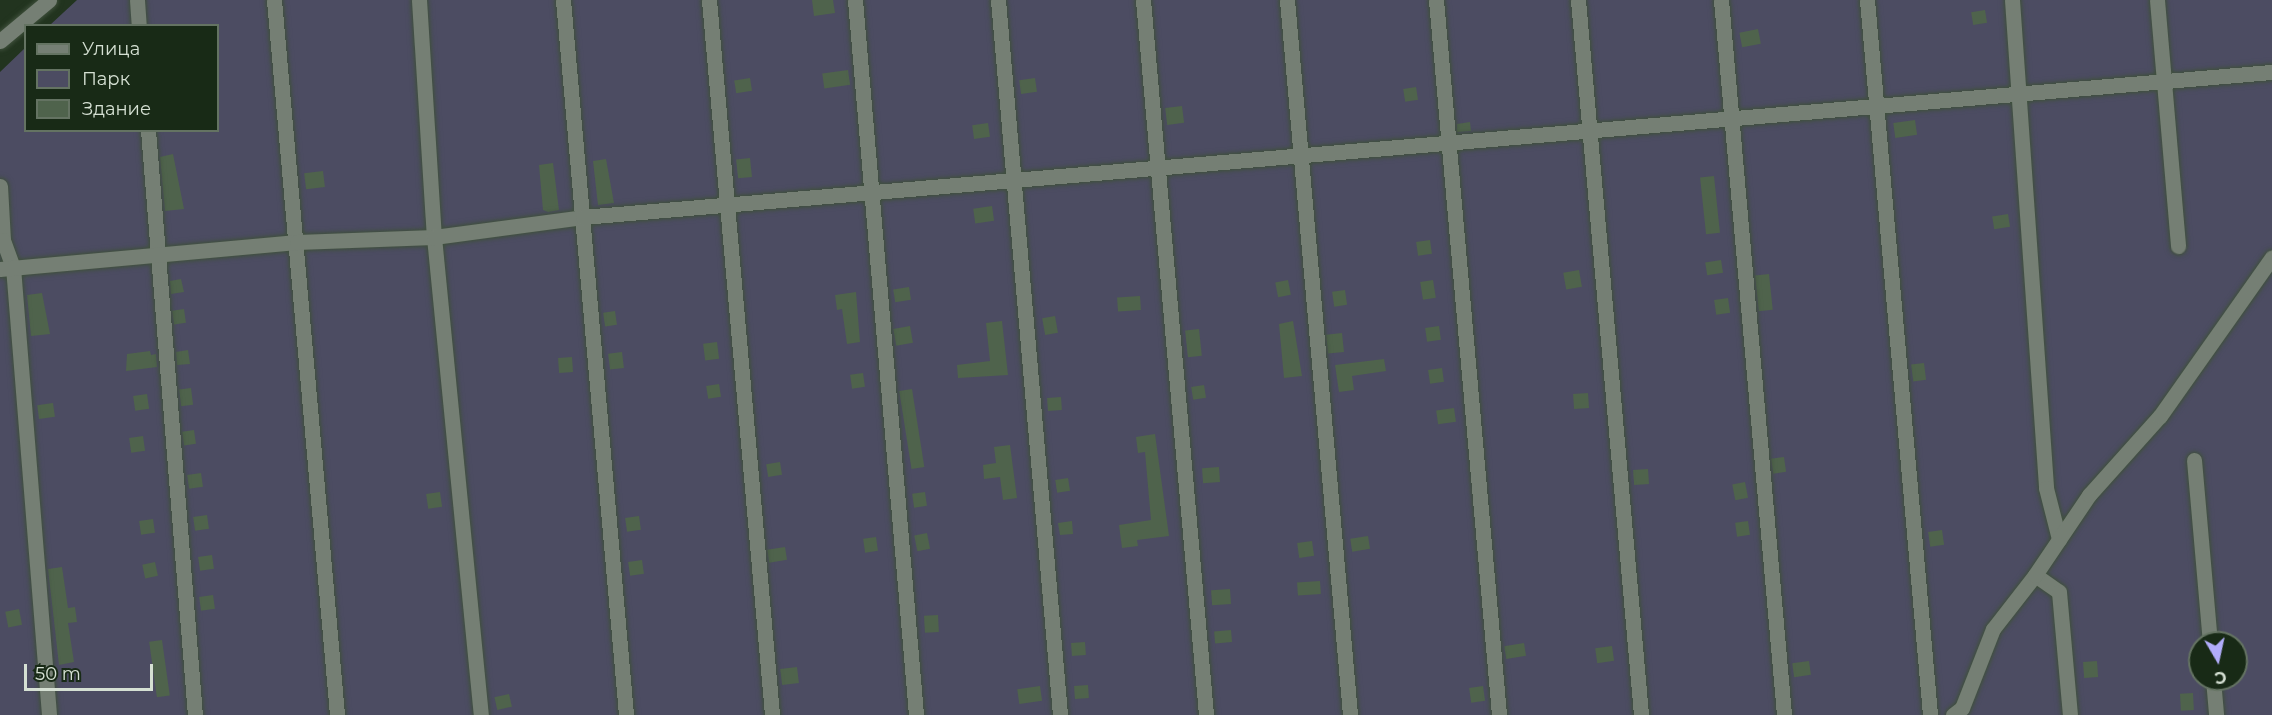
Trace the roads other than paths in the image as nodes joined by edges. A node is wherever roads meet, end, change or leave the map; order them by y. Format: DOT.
graph roads {
  1 [pos="49,0"];
  2 [pos="137,0"];
  3 [pos="274,0"];
  4 [pos="419,0"];
  5 [pos="563,0"];
  6 [pos="709,0"];
  7 [pos="855,0"];
  8 [pos="998,0"];
  9 [pos="1143,0"];
  10 [pos="1287,0"];
  11 [pos="1436,0"];
  12 [pos="1578,0"];
  13 [pos="1720,0"];
  14 [pos="1867,0"];
  15 [pos="2012,0"];
  16 [pos="2157,0"];
  17 [pos="139,24"];
  18 [pos="0,41"];
  19 [pos="2272,72"];
  20 [pos="2164,81"];
  21 [pos="2021,94"];
  22 [pos="1876,107"];
  23 [pos="1731,121"];
  24 [pos="1589,128"];
  25 [pos="148,132"];
  26 [pos="1447,141"];
  27 [pos="1300,154"];
  28 [pos="1157,170"];
  29 [pos="1015,182"];
  30 [pos="0,186"];
  31 [pos="873,194"];
  32 [pos="727,207"];
  33 [pos="583,217"];
  34 [pos="434,237"];
  35 [pos="297,242"];
  36 [pos="2178,246"];
  37 [pos="158,255"];
  38 [pos="2272,257"];
  39 [pos="7,268"];
  40 [pos="2194,460"];
  41 [pos="2059,539"];
  42 [pos="2035,575"];
  43 [pos="2209,631"];
  44 [pos="2214,691"];
  45 [pos="49,715"];
  46 [pos="195,715"];
  47 [pos="337,715"];
  48 [pos="481,715"];
  49 [pos="626,715"];
  50 [pos="772,715"];
  51 [pos="916,715"];
  52 [pos="1060,715"];
  53 [pos="1206,715"];
  54 [pos="1350,715"];
  55 [pos="1499,715"];
  56 [pos="1641,715"];
  57 [pos="1784,715"];
  58 [pos="1930,715"];
  59 [pos="1953,715"];
  60 [pos="2070,715"];
  61 [pos="2216,715"];
  1 -- 18 [label="street"];
  2 -- 17 [label="street"];
  3 -- 35 [label="street"];
  4 -- 34 [label="street"];
  5 -- 33 [label="street"];
  6 -- 32 [label="street"];
  7 -- 31 [label="street"];
  8 -- 29 [label="street"];
  9 -- 28 [label="street"];
  10 -- 27 [label="street"];
  11 -- 26 [label="street"];
  12 -- 24 [label="street"];
  13 -- 23 [label="street"];
  14 -- 22 [label="street"];
  15 -- 21 [label="street"];
  16 -- 20 [label="street"];
  19 -- 20 [label="street"];
  20 -- 21 [label="street"];
  20 -- 36 [label="street"];
  21 -- 22 [label="street"];
  21 -- 41 [label="street"];
  22 -- 23 [label="street"];
  22 -- 58 [label="street"];
  23 -- 24 [label="street"];
  23 -- 57 [label="street"];
  24 -- 26 [label="street"];
  24 -- 56 [label="street"];
  25 -- 37 [label="street"];
  26 -- 27 [label="street"];
  26 -- 55 [label="street"];
  27 -- 28 [label="street"];
  27 -- 54 [label="street"];
  28 -- 29 [label="street"];
  28 -- 53 [label="street"];
  29 -- 31 [label="street"];
  29 -- 52 [label="street"];
  30 -- 39 [label="street"];
  31 -- 32 [label="street"];
  31 -- 51 [label="street"];
  32 -- 33 [label="street"];
  32 -- 50 [label="street"];
  33 -- 34 [label="street"];
  33 -- 49 [label="street"];
  34 -- 35 [label="street"];
  34 -- 48 [label="street"];
  35 -- 37 [label="street"];
  35 -- 47 [label="street"];
  37 -- 39 [label="street"];
  37 -- 46 [label="street"];
  38 -- 41 [label="street"];
  39 -- 45 [label="street"];
  40 -- 43 [label="street"];
  41 -- 42 [label="street"];
  42 -- 59 [label="street"];
  42 -- 60 [label="street"];
  44 -- 61 [label="street"];
}
